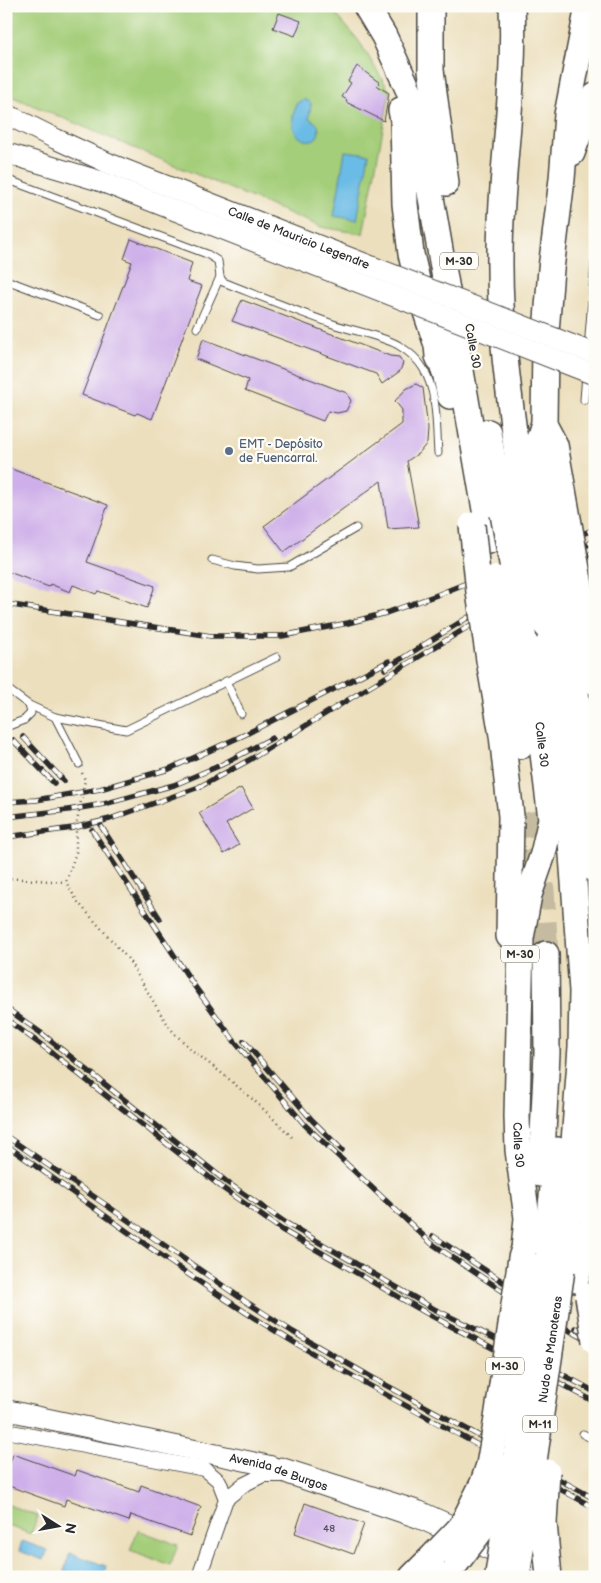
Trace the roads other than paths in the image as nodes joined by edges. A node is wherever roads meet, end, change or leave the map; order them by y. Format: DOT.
graph roads {
  1 [pos="359,6"];
  2 [pos="366,6"];
  3 [pos="431,6"];
  4 [pos="512,6"];
  5 [pos="588,6"];
  6 [pos="595,96"];
  7 [pos="6,114"];
  8 [pos="6,153"];
  9 [pos="6,179"];
  10 [pos="562,179"];
  11 [pos="595,262"];
  12 [pos="220,278"];
  13 [pos="6,280"];
  14 [pos="100,315"];
  15 [pos="197,328"];
  16 [pos="595,354"];
  17 [pos="595,375"];
  18 [pos="584,400"];
  19 [pos="438,453"];
  20 [pos="510,513"];
  21 [pos="356,528"];
  22 [pos="212,560"];
  23 [pos="563,615"];
  24 [pos="506,650"];
  25 [pos="277,657"];
  26 [pos="226,681"];
  27 [pos="595,682"];
  28 [pos="6,688"];
  29 [pos="30,705"];
  30 [pos="241,714"];
  31 [pos="55,717"];
  32 [pos="6,727"];
  33 [pos="79,764"];
  34 [pos="539,815"];
  35 [pos="595,819"];
  36 [pos="595,870"];
  37 [pos="546,954"];
  38 [pos="595,1102"];
  39 [pos="518,1140"];
  40 [pos="588,1214"];
  41 [pos="595,1249"];
  42 [pos="553,1264"];
  43 [pos="595,1341"];
  44 [pos="6,1403"];
  45 [pos="6,1410"];
  46 [pos="98,1421"];
  47 [pos="6,1431"];
  48 [pos="584,1434"];
  49 [pos="595,1440"];
  50 [pos="278,1460"];
  51 [pos="292,1475"];
  52 [pos="226,1499"];
  53 [pos="490,1536"];
  54 [pos="499,1541"];
  55 [pos="508,1545"];
  56 [pos="517,1549"];
  57 [pos="444,1566"];
  58 [pos="524,1572"];
  59 [pos="199,1577"];
  60 [pos="412,1577"];
  61 [pos="558,1577"];
  1 -- 20 [label="highway"];
  2 -- 20 [label="highway"];
  3 -- 20 [label="highway, Calle 30 / M-30"];
  4 -- 20 [label="highway"];
  5 -- 10 [label="highway"];
  6 -- 10 [label="highway"];
  7 -- 16 [label="street, Calle de Mauricio Legendre, bridge"];
  8 -- 17 [label="street, Calle de Mauricio Legendre, bridge"];
  9 -- 12 [label="lane"];
  10 -- 20 [label="highway"];
  11 -- 18 [label="lane"];
  12 -- 15 [label="lane"];
  12 -- 19 [label="lane"];
  13 -- 14 [label="lane"];
  20 -- 23 [label="highway, bridge"];
  20 -- 23 [label="highway, bridge"];
  20 -- 24 [label="highway, Calle 30, bridge"];
  20 -- 24 [label="highway, bridge"];
  21 -- 22 [label="lane"];
  23 -- 27 [label="highway"];
  23 -- 35 [label="highway"];
  23 -- 36 [label="highway"];
  23 -- 42 [label="highway"];
  24 -- 34 [label="highway"];
  24 -- 39 [label="highway"];
  25 -- 26 [label="lane"];
  26 -- 30 [label="lane"];
  26 -- 31 [label="lane"];
  28 -- 29 [label="lane"];
  29 -- 31 [label="lane"];
  29 -- 32 [label="lane, bridge"];
  31 -- 33 [label="lane"];
  34 -- 39 [label="highway, Calle 30 / M-30"];
  34 -- 42 [label="highway"];
  37 -- 42 [label="highway"];
  38 -- 40 [label="highway"];
  39 -- 42 [label="highway, Calle 30 / M-30"];
  40 -- 42 [label="highway"];
  41 -- 42 [label="highway, Calle 30 / M-30"];
  42 -- 43 [label="highway, Calle 30 / M-30, bridge"];
  42 -- 57 [label="highway"];
  42 -- 57 [label="highway, Calle 30 / M-30, bridge"];
  42 -- 58 [label="highway, Nudo de Manoteras / M-11, bridge"];
  42 -- 58 [label="highway, bridge"];
  42 -- 58 [label="highway, bridge"];
  44 -- 46 [label="lane"];
  45 -- 51 [label="street, Avenida de Burgos"];
  47 -- 52 [label="street, Avenida de Burgos"];
  48 -- 49 [label="lane"];
  50 -- 53 [label="lane"];
  51 -- 52 [label="street"];
  51 -- 58 [label="street, Avenida de Burgos"];
  52 -- 59 [label="street"];
  54 -- 55 [label="lane"];
  56 -- 58 [label="lane"];
  57 -- 60 [label="highway, M-30"];
  58 -- 61 [label="lane"];
}
